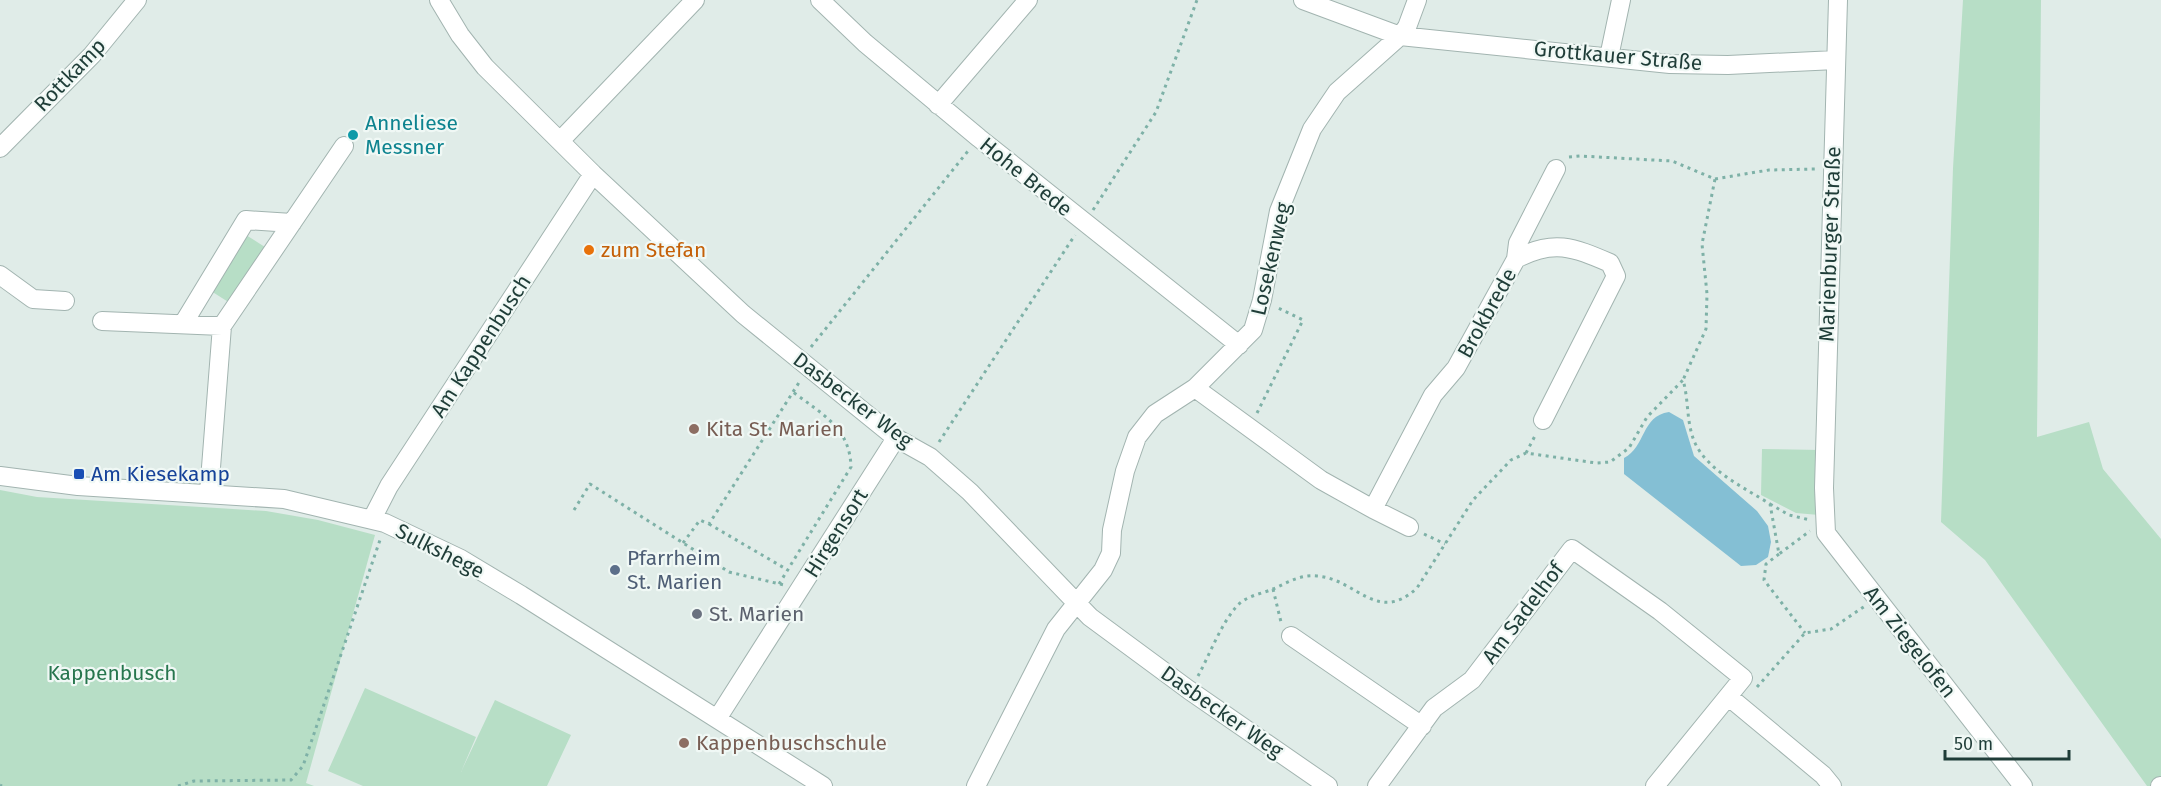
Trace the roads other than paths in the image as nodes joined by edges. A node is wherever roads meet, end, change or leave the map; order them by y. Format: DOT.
graph roads {
  1 [pos="137,0"];
  2 [pos="439,0"];
  3 [pos="695,0"];
  4 [pos="820,0"];
  5 [pos="1028,0"];
  6 [pos="1303,0"];
  7 [pos="1417,0"];
  8 [pos="1621,0"];
  9 [pos="1838,0"];
  10 [pos="1400,36"];
  11 [pos="1609,57"];
  12 [pos="1836,60"];
  13 [pos="938,105"];
  14 [pos="2,141"];
  15 [pos="560,141"];
  16 [pos="344,146"];
  17 [pos="1556,169"];
  18 [pos="593,174"];
  19 [pos="292,223"];
  20 [pos="1516,260"];
  21 [pos="0,275"];
  22 [pos="65,301"];
  23 [pos="102,321"];
  24 [pos="183,324"];
  25 [pos="222,326"];
  26 [pos="1239,345"];
  27 [pos="1195,388"];
  28 [pos="1543,420"];
  29 [pos="896,438"];
  30 [pos="0,476"];
  31 [pos="1824,488"];
  32 [pos="209,493"];
  33 [pos="1373,510"];
  34 [pos="379,521"];
  35 [pos="1408,527"];
  36 [pos="1077,604"];
  37 [pos="1291,636"];
  38 [pos="1729,697"];
  39 [pos="717,719"];
  40 [pos="1422,726"];
  41 [pos="823,786"];
  42 [pos="976,786"];
  43 [pos="1328,786"];
  44 [pos="1377,786"];
  45 [pos="1655,786"];
  46 [pos="1832,786"];
  47 [pos="2023,786"];
  1 -- 14 [label="street, Rottkamp"];
  2 -- 15 [label="street, Dasbecker Weg"];
  3 -- 15 [label="street"];
  4 -- 13 [label="street, Hohe Brede"];
  5 -- 13 [label="street"];
  6 -- 10 [label="street, Grottkauer Straße"];
  7 -- 10 [label="street, Losekenweg"];
  8 -- 11 [label="street"];
  9 -- 12 [label="street, Marienburger Straße"];
  10 -- 11 [label="street, Grottkauer Straße"];
  10 -- 26 [label="street, Losekenweg"];
  11 -- 12 [label="street, Grottkauer Straße"];
  12 -- 31 [label="street, Marienburger Straße"];
  13 -- 26 [label="street, Hohe Brede"];
  15 -- 18 [label="street, Dasbecker Weg"];
  16 -- 19 [label="street"];
  17 -- 20 [label="street"];
  18 -- 29 [label="street, Dasbecker Weg"];
  18 -- 34 [label="street, Am Kappenbusch"];
  19 -- 24 [label="street"];
  19 -- 25 [label="street"];
  20 -- 28 [label="street, Brokbrede"];
  20 -- 33 [label="street, Brokbrede"];
  21 -- 22 [label="street"];
  23 -- 24 [label="street"];
  24 -- 25 [label="street"];
  25 -- 32 [label="street"];
  26 -- 27 [label="street, Losekenweg"];
  27 -- 33 [label="street"];
  27 -- 36 [label="street, Losekenweg"];
  29 -- 36 [label="street, Dasbecker Weg"];
  29 -- 39 [label="street, Hirgensort"];
  30 -- 32 [label="street, Sulkshege"];
  31 -- 47 [label="street, Am Ziegelofen"];
  32 -- 34 [label="street, Sulkshege"];
  33 -- 35 [label="street"];
  34 -- 39 [label="street, Sulkshege"];
  36 -- 42 [label="street, Losekenweg"];
  36 -- 43 [label="street, Dasbecker Weg"];
  37 -- 40 [label="street"];
  38 -- 40 [label="street, Am Sadelhof"];
  38 -- 45 [label="street"];
  38 -- 46 [label="street"];
  39 -- 41 [label="street, Sulkshege"];
  40 -- 44 [label="street, Am Sadelhof"];
}
